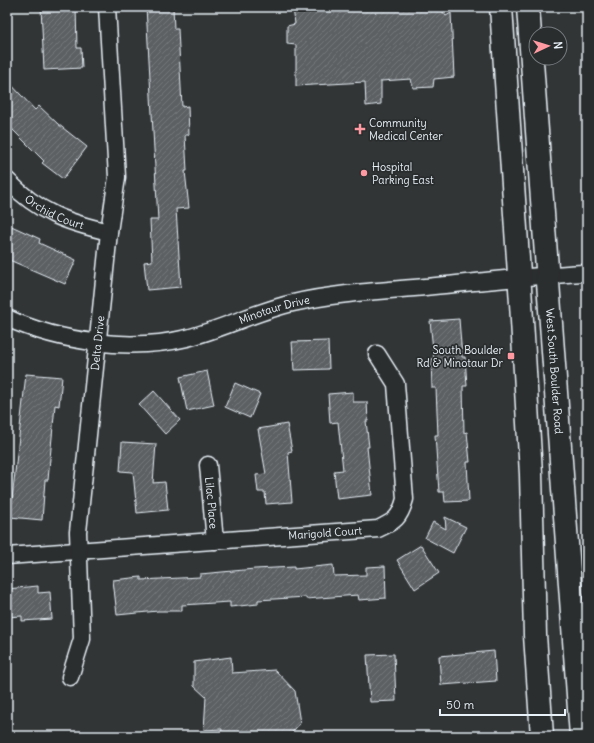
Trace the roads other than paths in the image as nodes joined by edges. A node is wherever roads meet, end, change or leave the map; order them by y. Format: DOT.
graph roads {
  1 [pos="107,7"];
  2 [pos="501,7"];
  3 [pos="528,7"];
  4 [pos="7,180"];
  5 [pos="109,232"];
  6 [pos="587,273"];
  7 [pos="547,275"];
  8 [pos="520,278"];
  9 [pos="7,318"];
  10 [pos="98,341"];
  11 [pos="377,354"];
  12 [pos="208,465"];
  13 [pos="215,540"];
  14 [pos="78,552"];
  15 [pos="7,556"];
  16 [pos="70,676"];
  17 [pos="542,736"];
  18 [pos="581,736"];
  1 -- 5 [label="street, Delta Drive"];
  2 -- 8 [label="main road"];
  3 -- 7 [label="main road, West South Boulder Road"];
  4 -- 5 [label="street, Orchid Court"];
  5 -- 10 [label="street, Delta Drive"];
  6 -- 7 [label="street, Minotaur Drive"];
  7 -- 8 [label="street, Minotaur Drive"];
  7 -- 18 [label="main road, West South Boulder Road"];
  8 -- 10 [label="street, Minotaur Drive"];
  8 -- 17 [label="main road"];
  9 -- 10 [label="street, Minotaur Drive"];
  10 -- 14 [label="street, Delta Drive"];
  11 -- 13 [label="street, Marigold Court"];
  12 -- 13 [label="street, Lilac Place"];
  13 -- 14 [label="street, Marigold Court"];
  14 -- 15 [label="street, Marigold Court"];
  14 -- 16 [label="street, Delta Drive"];
}
